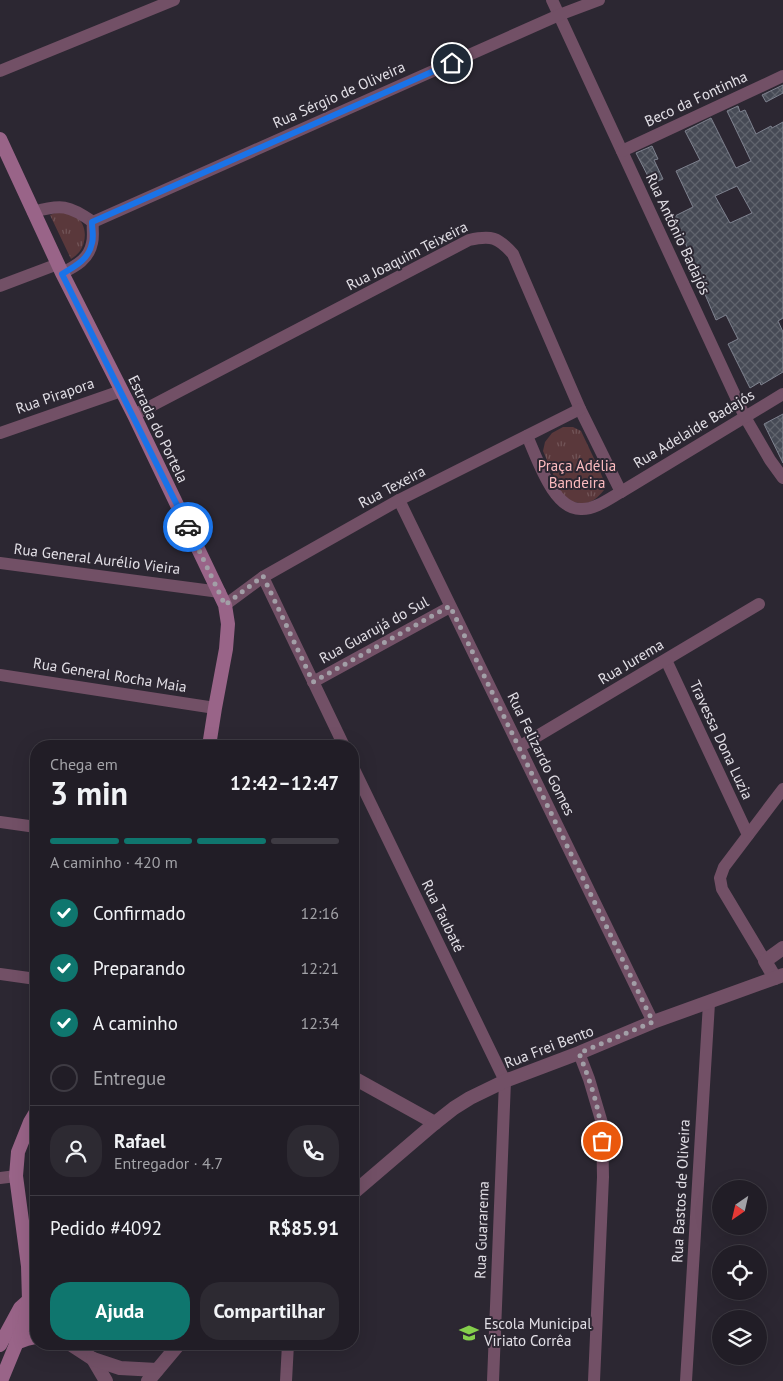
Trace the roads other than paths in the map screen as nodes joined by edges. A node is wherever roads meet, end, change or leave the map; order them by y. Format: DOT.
graph roads {
  1 [pos="174,0"];
  2 [pos="552,0"];
  3 [pos="599,0"];
  4 [pos="559,15"];
  5 [pos="0,71"];
  6 [pos="783,76"];
  7 [pos="0,139"];
  8 [pos="622,151"];
  9 [pos="33,212"];
  10 [pos="92,222"];
  11 [pos="60,269"];
  12 [pos="0,286"];
  13 [pos="122,390"];
  14 [pos="783,394"];
  15 [pos="580,409"];
  16 [pos="134,415"];
  17 [pos="745,418"];
  18 [pos="0,433"];
  19 [pos="527,436"];
  20 [pos="783,478"];
  21 [pos="621,492"];
  22 [pos="399,500"];
  23 [pos="0,563"];
  24 [pos="263,576"];
  25 [pos="223,598"];
  26 [pos="759,604"];
  27 [pos="450,606"];
  28 [pos="666,660"];
  29 [pos="0,675"];
  30 [pos="313,682"];
  31 [pos="214,708"];
  32 [pos="210,740"];
  33 [pos="341,740"];
  34 [pos="519,747"];
  35 [pos="359,779"];
  36 [pos="783,789"];
  37 [pos="0,822"];
  38 [pos="30,826"];
  39 [pos="748,835"];
  40 [pos="783,948"];
  41 [pos="765,962"];
  42 [pos="0,974"];
  43 [pos="779,976"];
  44 [pos="30,978"];
  45 [pos="709,1003"];
  46 [pos="653,1022"];
  47 [pos="579,1053"];
  48 [pos="359,1081"];
  49 [pos="505,1081"];
  50 [pos="30,1122"];
  51 [pos="435,1123"];
  52 [pos="16,1176"];
  53 [pos="0,1178"];
  54 [pos="359,1188"];
  55 [pos="30,1251"];
  56 [pos="30,1306"];
  57 [pos="30,1311"];
  58 [pos="30,1338"];
  59 [pos="16,1343"];
  60 [pos="0,1345"];
  61 [pos="79,1350"];
  62 [pos="174,1350"];
  63 [pos="288,1350"];
  64 [pos="93,1359"];
  65 [pos="157,1370"];
  66 [pos="1,1381"];
  67 [pos="106,1381"];
  68 [pos="148,1381"];
  69 [pos="286,1381"];
  70 [pos="493,1381"];
  71 [pos="594,1381"];
  72 [pos="686,1381"];
  1 -- 5 [label="street"];
  2 -- 4 [label="street, Rua Antônio Badajós"];
  3 -- 4 [label="street, Rua Sérgio de Oliveira"];
  4 -- 8 [label="street, Rua Antônio Badajós"];
  4 -- 10 [label="street, Rua Sérgio de Oliveira"];
  6 -- 8 [label="street, Beco da Fontinha"];
  7 -- 9 [label="main road, Estrada do Portela"];
  8 -- 17 [label="street, Rua Antônio Badajós"];
  9 -- 10 [label="street"];
  9 -- 11 [label="main road, Estrada do Portela"];
  10 -- 11 [label="street"];
  11 -- 12 [label="street"];
  11 -- 13 [label="main road, Estrada do Portela"];
  13 -- 16 [label="main road, Estrada do Portela"];
  13 -- 18 [label="street, Rua Pirapora"];
  14 -- 17 [label="street, Rua Adelaide Badajós"];
  15 -- 16 [label="street, Rua Joaquim Teixeira"];
  15 -- 19 [label="street, Rua Texeira"];
  15 -- 21 [label="street, Rua Joaquim Teixeira"];
  16 -- 25 [label="main road, Estrada do Portela"];
  17 -- 20 [label="street, Rua Antônio Badajós"];
  17 -- 21 [label="street, Rua Adelaide Badajós"];
  19 -- 21 [label="street"];
  19 -- 22 [label="street, Rua Texeira"];
  22 -- 24 [label="street, Rua Texeira"];
  22 -- 27 [label="street, Rua Felizardo Gomes"];
  23 -- 25 [label="street, Rua General Aurélio Vieira"];
  24 -- 25 [label="street, Rua Texeira"];
  24 -- 30 [label="street"];
  25 -- 31 [label="main road, Estrada do Portela"];
  26 -- 28 [label="street, Rua Jurema"];
  27 -- 30 [label="street, Rua Guarujá do Sul"];
  27 -- 34 [label="street, Rua Felizardo Gomes"];
  28 -- 34 [label="street, Rua Jurema"];
  28 -- 39 [label="street, Travessa Dona Luzia"];
  29 -- 31 [label="street, Rua General Rocha Maia"];
  30 -- 33 [label="street"];
  31 -- 32 [label="main road, Estrada do Portela"];
  34 -- 46 [label="street, Rua Felizardo Gomes"];
  35 -- 49 [label="street, Rua Taubaté"];
  36 -- 39 [label="street"];
  37 -- 38 [label="street"];
  39 -- 41 [label="street"];
  40 -- 41 [label="street"];
  41 -- 43 [label="street"];
  42 -- 44 [label="street"];
  43 -- 45 [label="street, Rua Frei Bento"];
  45 -- 46 [label="street, Rua Frei Bento"];
  45 -- 72 [label="street, Rua Bastos de Oliveira"];
  46 -- 47 [label="street, Rua Frei Bento"];
  47 -- 49 [label="street, Rua Frei Bento"];
  47 -- 71 [label="street"];
  48 -- 51 [label="street"];
  49 -- 51 [label="street, Rua Frei Bento"];
  49 -- 70 [label="street, Rua Guararema"];
  50 -- 52 [label="main road"];
  51 -- 54 [label="street, Rua Frei Bento"];
  52 -- 53 [label="street"];
  52 -- 55 [label="main road"];
  56 -- 60 [label="main road"];
  57 -- 59 [label="main road"];
  58 -- 59 [label="main road"];
  59 -- 66 [label="main road"];
  61 -- 64 [label="street"];
  62 -- 65 [label="street"];
  63 -- 69 [label="street"];
  64 -- 65 [label="street"];
  64 -- 67 [label="street"];
  65 -- 68 [label="street"];
}
